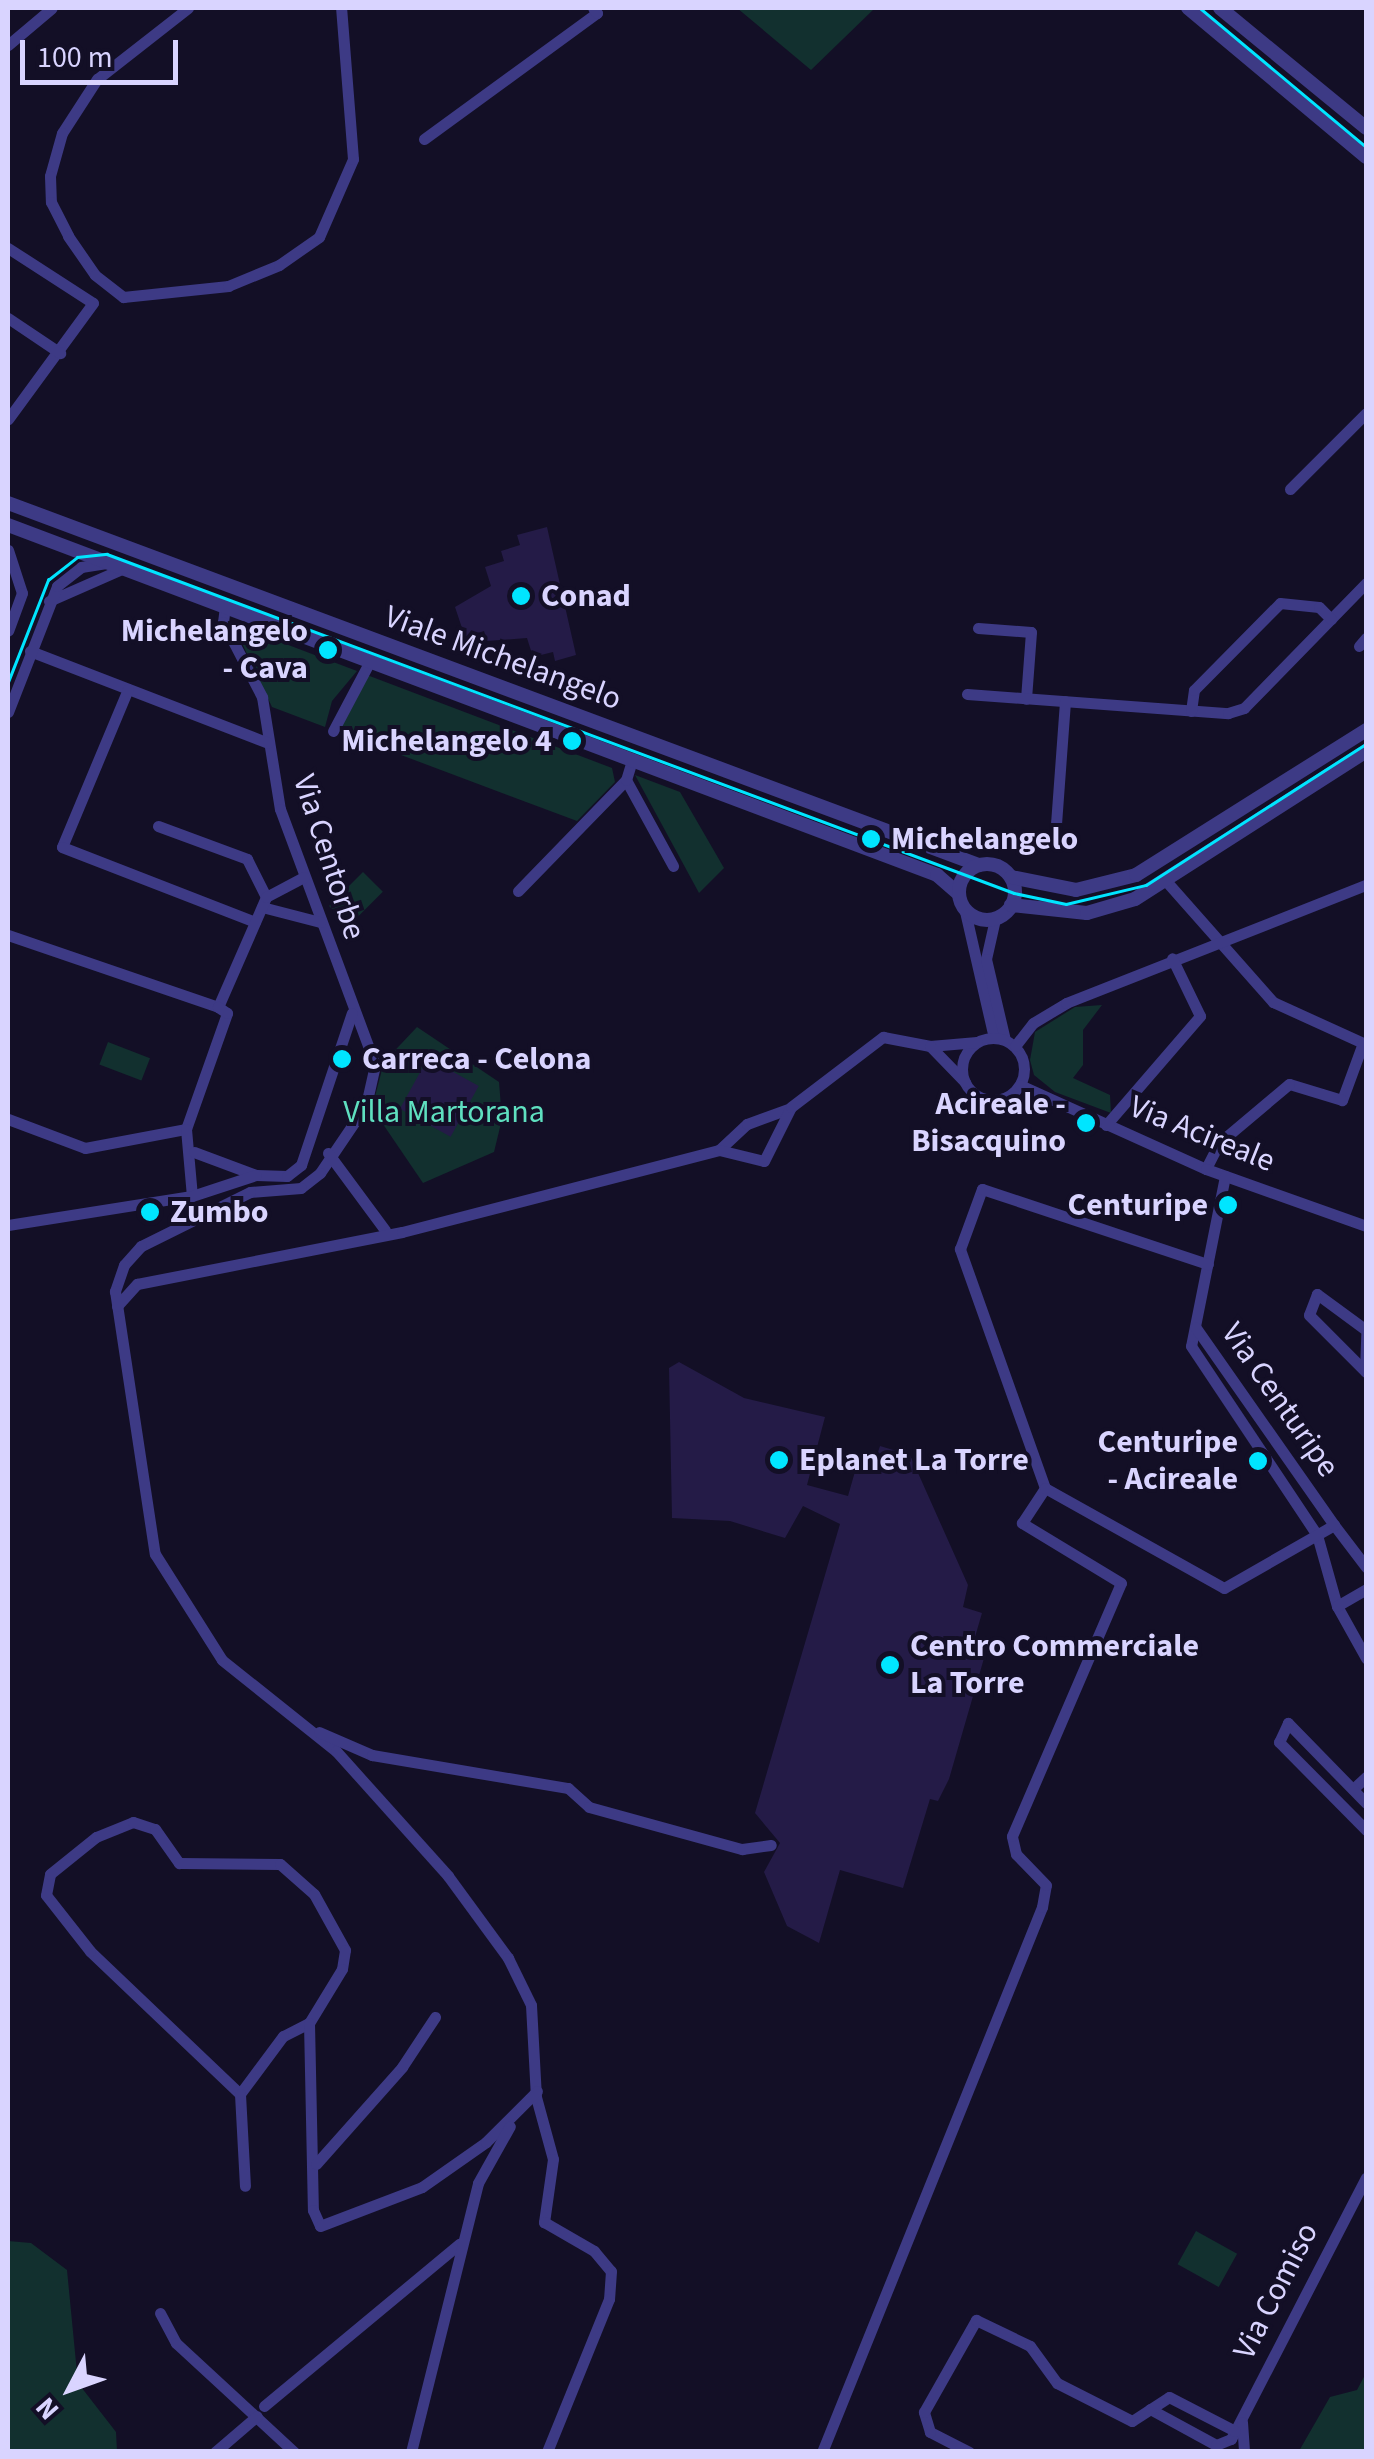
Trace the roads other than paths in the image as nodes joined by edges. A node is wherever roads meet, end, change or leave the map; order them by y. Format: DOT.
graph roads {
  1 [pos="52,8"];
  2 [pos="188,8"];
  3 [pos="340,8"];
  4 [pos="593,8"];
  5 [pos="1188,8"];
  6 [pos="1220,8"];
  7 [pos="8,45"];
  8 [pos="1366,128"];
  9 [pos="424,139"];
  10 [pos="1366,157"];
  11 [pos="8,248"];
  12 [pos="110,287"];
  13 [pos="93,303"];
  14 [pos="8,318"];
  15 [pos="60,353"];
  16 [pos="1366,412"];
  17 [pos="8,419"];
  18 [pos="1290,489"];
  19 [pos="8,503"];
  20 [pos="8,525"];
  21 [pos="8,550"];
  22 [pos="118,566"];
  23 [pos="1366,584"];
  24 [pos="225,606"];
  25 [pos="1331,619"];
  26 [pos="978,628"];
  27 [pos="8,632"];
  28 [pos="30,651"];
  29 [pos="370,661"];
  30 [pos="128,689"];
  31 [pos="967,694"];
  32 [pos="1026,698"];
  33 [pos="1065,702"];
  34 [pos="1190,711"];
  35 [pos="8,712"];
  36 [pos="333,730"];
  37 [pos="1366,730"];
  38 [pos="268,743"];
  39 [pos="1366,751"];
  40 [pos="632,760"];
  41 [pos="626,780"];
  42 [pos="1056,824"];
  43 [pos="158,826"];
  44 [pos="978,865"];
  45 [pos="672,866"];
  46 [pos="1011,877"];
  47 [pos="304,878"];
  48 [pos="1166,882"];
  49 [pos="1366,885"];
  50 [pos="518,891"];
  51 [pos="961,900"];
  52 [pos="264,902"];
  53 [pos="1011,905"];
  54 [pos="994,918"];
  55 [pos="255,922"];
  56 [pos="320,922"];
  57 [pos="8,935"];
  58 [pos="1218,939"];
  59 [pos="1172,958"];
  60 [pos="218,1007"];
  61 [pos="352,1013"];
  62 [pos="1005,1041"];
  63 [pos="977,1042"];
  64 [pos="930,1046"];
  65 [pos="965,1082"];
  66 [pos="1020,1085"];
  67 [pos="792,1107"];
  68 [pos="8,1119"];
  69 [pos="756,1121"];
  70 [pos="1106,1124"];
  71 [pos="186,1128"];
  72 [pos="739,1130"];
  73 [pos="776,1146"];
  74 [pos="719,1150"];
  75 [pos="194,1152"];
  76 [pos="328,1153"];
  77 [pos="746,1158"];
  78 [pos="1206,1170"];
  79 [pos="256,1175"];
  80 [pos="1225,1176"];
  81 [pos="192,1196"];
  82 [pos="8,1223"];
  83 [pos="1366,1226"];
  84 [pos="385,1230"];
  85 [pos="1208,1264"];
  86 [pos="117,1306"];
  87 [pos="1196,1328"];
  88 [pos="1366,1332"];
  89 [pos="1366,1372"];
  90 [pos="1045,1488"];
  91 [pos="1334,1525"];
  92 [pos="1318,1535"];
  93 [pos="1366,1568"];
  94 [pos="1366,1588"];
  95 [pos="1337,1606"];
  96 [pos="1366,1658"];
  97 [pos="302,1724"];
  98 [pos="1366,1777"];
  99 [pos="1353,1789"];
  100 [pos="1366,1802"];
  101 [pos="1366,1830"];
  102 [pos="771,1845"];
  103 [pos="436,2016"];
  104 [pos="309,2023"];
  105 [pos="536,2091"];
  106 [pos="240,2094"];
  107 [pos="523,2106"];
  108 [pos="316,2164"];
  109 [pos="1366,2178"];
  110 [pos="246,2186"];
  111 [pos="462,2242"];
  112 [pos="160,2313"];
  113 [pos="1150,2409"];
  114 [pos="260,2411"];
  115 [pos="1242,2418"];
  116 [pos="1235,2431"];
  117 [pos="215,2452"];
  118 [pos="294,2452"];
  119 [pos="411,2452"];
  120 [pos="547,2452"];
  121 [pos="822,2452"];
  122 [pos="969,2452"];
  123 [pos="1244,2452"];
  1 -- 7 [label="street"];
  2 -- 12 [label="street"];
  3 -- 12 [label="street"];
  4 -- 9 [label="street"];
  5 -- 10 [label="street"];
  6 -- 8 [label="street"];
  11 -- 13 [label="street"];
  12 -- 13 [label="street"];
  13 -- 15 [label="street"];
  14 -- 15 [label="street"];
  15 -- 17 [label="street"];
  16 -- 18 [label="street"];
  19 -- 44 [label="street, Viale Michelangelo"];
  20 -- 22 [label="street, Viale Michelangelo"];
  21 -- 27 [label="street"];
  22 -- 24 [label="street, Viale Michelangelo"];
  22 -- 28 [label="street"];
  23 -- 25 [label="street"];
  24 -- 29 [label="street, Viale Michelangelo"];
  24 -- 38 [label="street, Via Centorbe"];
  25 -- 34 [label="street"];
  25 -- 34 [label="street"];
  26 -- 32 [label="street"];
  28 -- 30 [label="street"];
  28 -- 35 [label="street"];
  29 -- 36 [label="street"];
  29 -- 40 [label="street, Viale Michelangelo"];
  30 -- 38 [label="street"];
  30 -- 55 [label="street"];
  31 -- 32 [label="street"];
  32 -- 33 [label="street"];
  33 -- 34 [label="street"];
  33 -- 42 [label="street"];
  37 -- 46 [label="street, Viale Michelangelo"];
  38 -- 47 [label="street, Via Centorbe"];
  39 -- 48 [label="street"];
  40 -- 41 [label="street"];
  40 -- 51 [label="street, Viale Michelangelo"];
  41 -- 45 [label="street"];
  41 -- 50 [label="street"];
  43 -- 52 [label="street"];
  44 -- 46 [label="street, Viale Michelangelo"];
  44 -- 51 [label="street"];
  46 -- 53 [label="street"];
  47 -- 52 [label="street"];
  47 -- 56 [label="street, Via Centorbe"];
  48 -- 53 [label="street"];
  48 -- 58 [label="street"];
  49 -- 58 [label="street"];
  51 -- 54 [label="street, Viale Michelangelo"];
  51 -- 62 [label="street"];
  52 -- 55 [label="street"];
  52 -- 56 [label="street"];
  53 -- 54 [label="street"];
  54 -- 62 [label="street"];
  55 -- 60 [label="street"];
  56 -- 61 [label="street, Via Centorbe"];
  57 -- 60 [label="street"];
  58 -- 59 [label="street"];
  58 -- 78 [label="street"];
  59 -- 62 [label="street"];
  59 -- 70 [label="street"];
  60 -- 71 [label="street"];
  61 -- 76 [label="street, Via Centorbe"];
  61 -- 79 [label="street"];
  62 -- 63 [label="street"];
  62 -- 66 [label="street"];
  63 -- 64 [label="street"];
  63 -- 65 [label="street"];
  64 -- 65 [label="street"];
  64 -- 67 [label="street"];
  65 -- 66 [label="street"];
  66 -- 70 [label="street, Via Acireale"];
  67 -- 69 [label="street"];
  67 -- 73 [label="street"];
  68 -- 71 [label="street"];
  69 -- 72 [label="street"];
  69 -- 73 [label="street"];
  70 -- 78 [label="street, Via Acireale"];
  71 -- 75 [label="street"];
  72 -- 74 [label="street"];
  72 -- 77 [label="street"];
  73 -- 77 [label="street"];
  74 -- 77 [label="street"];
  74 -- 84 [label="street"];
  75 -- 79 [label="street"];
  75 -- 81 [label="street"];
  76 -- 84 [label="street"];
  76 -- 86 [label="street, Via Centorbe"];
  78 -- 80 [label="street, Via Acireale"];
  79 -- 81 [label="street"];
  80 -- 83 [label="street, Via Acireale"];
  80 -- 85 [label="street"];
  81 -- 82 [label="street"];
  84 -- 86 [label="street"];
  85 -- 87 [label="street"];
  85 -- 90 [label="street"];
  86 -- 97 [label="street"];
  87 -- 91 [label="street, Via Centuripe"];
  87 -- 92 [label="street"];
  88 -- 89 [label="street"];
  88 -- 89 [label="street"];
  90 -- 92 [label="street, Via Centuripe"];
  90 -- 121 [label="street"];
  91 -- 92 [label="street, Via Centuripe"];
  91 -- 93 [label="street"];
  92 -- 95 [label="street"];
  94 -- 95 [label="street"];
  95 -- 96 [label="street"];
  97 -- 102 [label="street"];
  97 -- 105 [label="street"];
  98 -- 99 [label="street"];
  99 -- 100 [label="street"];
  99 -- 101 [label="street"];
  103 -- 108 [label="street"];
  104 -- 106 [label="street"];
  104 -- 106 [label="street"];
  104 -- 108 [label="street"];
  105 -- 107 [label="street"];
  105 -- 120 [label="street"];
  106 -- 110 [label="street"];
  107 -- 108 [label="street"];
  107 -- 111 [label="street"];
  109 -- 115 [label="street, Via Comiso"];
  111 -- 114 [label="street"];
  111 -- 119 [label="street"];
  112 -- 114 [label="street"];
  113 -- 116 [label="street"];
  113 -- 116 [label="street"];
  113 -- 122 [label="street"];
  114 -- 117 [label="street"];
  114 -- 118 [label="street"];
  115 -- 116 [label="street, Via Comiso"];
  115 -- 123 [label="street"];
}
